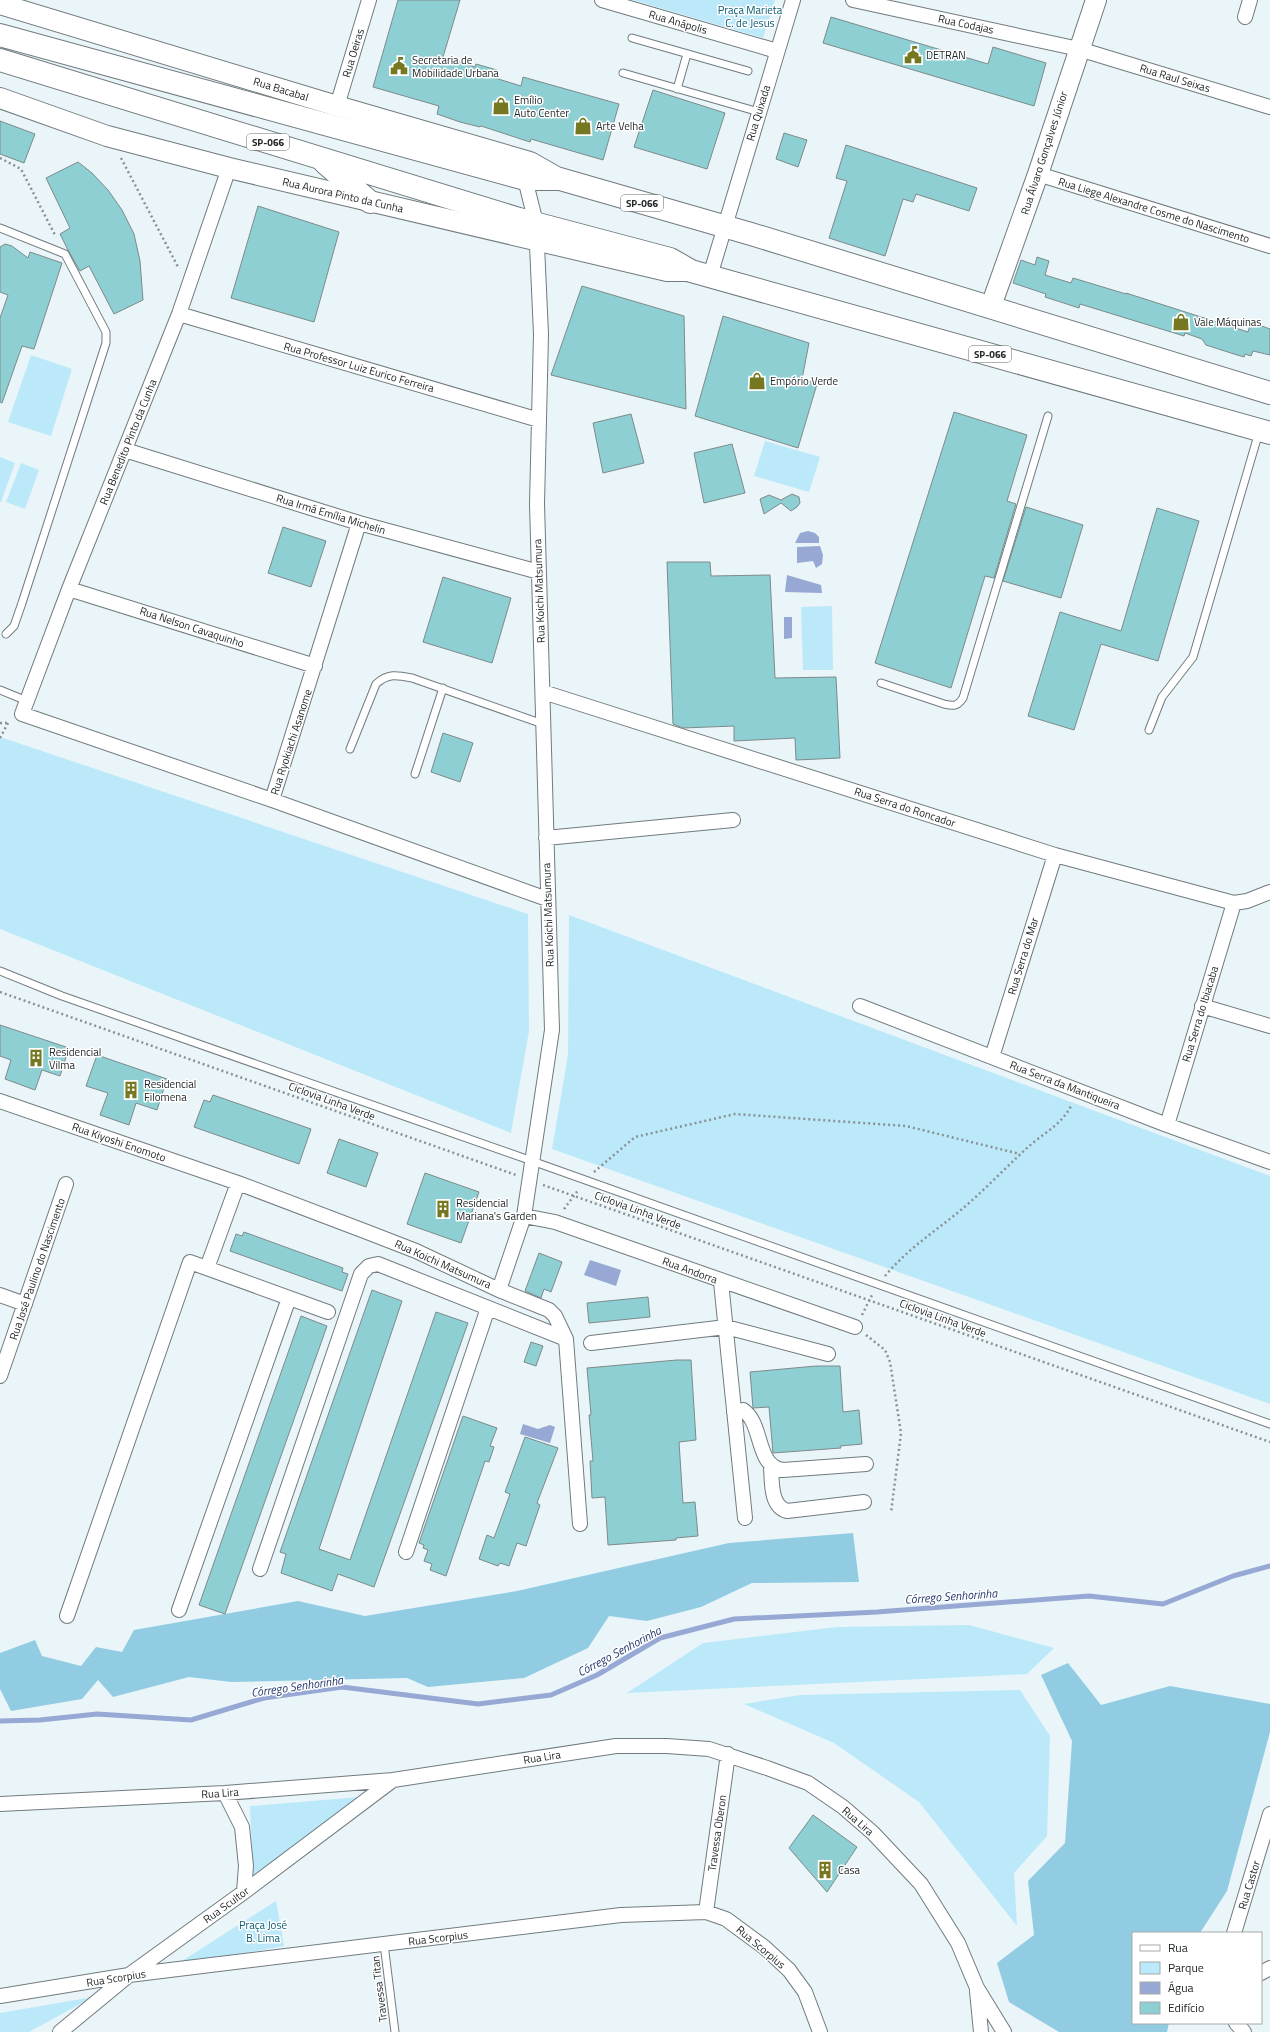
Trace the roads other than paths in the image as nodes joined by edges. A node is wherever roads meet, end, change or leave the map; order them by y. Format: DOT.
graph roads {
  1 [pos="369,0"];
  2 [pos="602,0"];
  3 [pos="793,0"];
  4 [pos="852,0"];
  5 [pos="1096,0"];
  6 [pos="1250,0"];
  7 [pos="0,4"];
  8 [pos="1245,17"];
  9 [pos="0,35"];
  10 [pos="632,38"];
  11 [pos="1079,49"];
  12 [pos="777,52"];
  13 [pos="687,54"];
  14 [pos="0,60"];
  15 [pos="748,71"];
  16 [pos="623,73"];
  17 [pos="677,89"];
  18 [pos="0,98"];
  19 [pos="337,106"];
  20 [pos="1270,107"];
  21 [pos="759,112"];
  22 [pos="318,157"];
  23 [pos="229,168"];
  24 [pos="527,170"];
  25 [pos="1038,174"];
  26 [pos="370,202"];
  27 [pos="725,226"];
  28 [pos="0,228"];
  29 [pos="537,238"];
  30 [pos="1270,246"];
  31 [pos="700,273"];
  32 [pos="991,306"];
  33 [pos="179,314"];
  34 [pos="1270,392"];
  35 [pos="1048,416"];
  36 [pos="539,420"];
  37 [pos="1265,432"];
  38 [pos="124,450"];
  39 [pos="359,522"];
  40 [pos="539,572"];
  41 [pos="69,588"];
  42 [pos="6,634"];
  43 [pos="315,666"];
  44 [pos="881,683"];
  45 [pos="443,688"];
  46 [pos="0,690"];
  47 [pos="542,692"];
  48 [pos="24,708"];
  49 [pos="543,724"];
  50 [pos="1148,730"];
  51 [pos="350,749"];
  52 [pos="415,774"];
  53 [pos="272,800"];
  54 [pos="733,820"];
  55 [pos="546,838"];
  56 [pos="1055,855"];
  57 [pos="1270,892"];
  58 [pos="547,899"];
  59 [pos="1234,903"];
  60 [pos="0,971"];
  61 [pos="860,1006"];
  62 [pos="1202,1006"];
  63 [pos="1270,1026"];
  64 [pos="992,1057"];
  65 [pos="0,1101"];
  66 [pos="1167,1125"];
  67 [pos="532,1160"];
  68 [pos="1270,1162"];
  69 [pos="238,1183"];
  70 [pos="66,1184"];
  71 [pos="524,1216"];
  72 [pos="207,1268"];
  73 [pos="721,1282"];
  74 [pos="499,1290"];
  75 [pos="0,1296"];
  76 [pos="289,1298"];
  77 [pos="25,1304"];
  78 [pos="488,1308"];
  79 [pos="328,1312"];
  80 [pos="726,1327"];
  81 [pos="856,1327"];
  82 [pos="566,1339"];
  83 [pos="591,1344"];
  84 [pos="828,1354"];
  85 [pos="0,1376"];
  86 [pos="734,1412"];
  87 [pos="1270,1424"];
  88 [pos="866,1464"];
  89 [pos="771,1466"];
  90 [pos="864,1502"];
  91 [pos="745,1518"];
  92 [pos="580,1524"];
  93 [pos="406,1552"];
  94 [pos="260,1569"];
  95 [pos="179,1610"];
  96 [pos="67,1616"];
  97 [pos="728,1754"];
  98 [pos="393,1780"];
  99 [pos="225,1793"];
  100 [pos="0,1804"];
  101 [pos="1270,1814"];
  102 [pos="244,1892"];
  103 [pos="706,1912"];
  104 [pos="1234,1932"];
  105 [pos="384,1944"];
  106 [pos="128,1975"];
  107 [pos="977,1988"];
  108 [pos="0,1996"];
  109 [pos="1237,2024"];
  110 [pos="60,2032"];
  111 [pos="395,2032"];
  112 [pos="820,2032"];
  113 [pos="980,2032"];
  114 [pos="1004,2032"];
  115 [pos="1244,2032"];
  1 -- 19 [label="street, Rua Oeiras"];
  2 -- 12 [label="street, Rua Anápolis"];
  3 -- 12 [label="street, Rua Quixada"];
  4 -- 11 [label="street, Rua Codajas"];
  5 -- 11 [label="street, Rua Álvaro Gonçalves Júnior"];
  6 -- 8 [label="street"];
  7 -- 19 [label="street, Rua Bacabal"];
  9 -- 24 [label="main road, SP-066"];
  10 -- 13 [label="lane"];
  11 -- 20 [label="street, Rua Raul Seixas"];
  11 -- 25 [label="street, Rua Álvaro Gonçalves Júnior"];
  12 -- 21 [label="street, Rua Quixada"];
  13 -- 15 [label="lane"];
  13 -- 17 [label="lane"];
  14 -- 22 [label="main road, SP-066"];
  16 -- 17 [label="lane"];
  17 -- 21 [label="lane"];
  18 -- 23 [label="street, Rua Aurora Pinto da Cunha"];
  19 -- 24 [label="street, Rua Bacabal"];
  21 -- 27 [label="street, Rua Quixada"];
  22 -- 26 [label="main road"];
  22 -- 29 [label="main road, SP-066"];
  23 -- 26 [label="street, Rua Aurora Pinto da Cunha"];
  23 -- 33 [label="street, Rua Benedito Pinto da Cunha"];
  24 -- 27 [label="main road, SP-066"];
  24 -- 29 [label="street, Rua Koichi Matsumura"];
  25 -- 30 [label="street, Rua Liege Alexandre Cosme do Nascimento"];
  25 -- 32 [label="street, Rua Álvaro Gonçalves Júnior"];
  26 -- 29 [label="street, Rua Aurora Pinto da Cunha"];
  27 -- 31 [label="street, Rua Quixada"];
  27 -- 32 [label="main road, SP-066"];
  28 -- 42 [label="lane"];
  29 -- 31 [label="main road, SP-066"];
  29 -- 36 [label="street, Rua Koichi Matsumura"];
  31 -- 37 [label="main road, SP-066"];
  32 -- 34 [label="main road, SP-066"];
  33 -- 36 [label="street, Rua Professor Luiz Eurico Ferreira"];
  33 -- 38 [label="street, Rua Benedito Pinto da Cunha"];
  35 -- 44 [label="lane"];
  36 -- 40 [label="street, Rua Koichi Matsumura"];
  37 -- 50 [label="lane"];
  38 -- 39 [label="street, Rua Irmã Emília Michelin"];
  38 -- 41 [label="street, Rua Benedito Pinto da Cunha"];
  39 -- 40 [label="street, Rua Irmã Emília Michelin"];
  39 -- 43 [label="street, Rua Ryokiachi Asanome"];
  40 -- 47 [label="street, Rua Koichi Matsumura"];
  41 -- 43 [label="street, Rua Nelson Cavaquinho"];
  41 -- 48 [label="street, Rua Benedito Pinto da Cunha"];
  43 -- 53 [label="street, Rua Ryokiachi Asanome"];
  45 -- 49 [label="lane"];
  45 -- 51 [label="lane"];
  45 -- 52 [label="lane"];
  46 -- 48 [label="lane"];
  47 -- 49 [label="street, Rua Koichi Matsumura"];
  47 -- 56 [label="street, Rua Serra do Roncador"];
  48 -- 53 [label="street, Rua Ryokiachi Asanome"];
  49 -- 55 [label="street, Rua Koichi Matsumura"];
  53 -- 58 [label="street"];
  54 -- 55 [label="street"];
  55 -- 58 [label="street, Rua Koichi Matsumura"];
  56 -- 59 [label="street, Rua Serra do Roncador"];
  56 -- 64 [label="street, Rua Serra do Mar"];
  57 -- 59 [label="street"];
  58 -- 67 [label="street, Rua Koichi Matsumura"];
  59 -- 62 [label="street, Rua Serra do Ibiacaba"];
  60 -- 67 [label="lane"];
  61 -- 64 [label="street, Rua Serra da Mantiqueira"];
  62 -- 63 [label="street"];
  62 -- 66 [label="street, Rua Serra do Ibiacaba"];
  64 -- 66 [label="street, Rua Serra da Mantiqueira"];
  65 -- 69 [label="street, Rua Kiyoshi Enomoto"];
  66 -- 68 [label="street, Rua Serra da Mantiqueira"];
  67 -- 71 [label="street, Rua Koichi Matsumura"];
  67 -- 87 [label="lane"];
  69 -- 72 [label="street"];
  69 -- 74 [label="street, Rua Koichi Matsumura"];
  70 -- 77 [label="street, Rua José Paulino do Nascimento"];
  71 -- 73 [label="street, Rua Andorra"];
  71 -- 74 [label="street, Rua Koichi Matsumura"];
  72 -- 76 [label="street"];
  72 -- 96 [label="street"];
  73 -- 80 [label="street"];
  73 -- 81 [label="street, Rua Andorra"];
  74 -- 82 [label="street"];
  75 -- 77 [label="street"];
  76 -- 79 [label="street"];
  76 -- 95 [label="street"];
  77 -- 85 [label="street, Rua José Paulino do Nascimento"];
  78 -- 82 [label="street"];
  78 -- 93 [label="street"];
  78 -- 94 [label="street"];
  80 -- 83 [label="street"];
  80 -- 84 [label="street"];
  80 -- 86 [label="street"];
  82 -- 92 [label="street"];
  86 -- 89 [label="street"];
  86 -- 91 [label="street"];
  88 -- 89 [label="street"];
  89 -- 90 [label="street"];
  97 -- 98 [label="street, Rua Lira"];
  97 -- 103 [label="street, Travessa Oberon"];
  97 -- 107 [label="street, Rua Lira"];
  98 -- 99 [label="street, Rua Lira"];
  98 -- 102 [label="street, Rua Scultor"];
  99 -- 100 [label="street, Rua Lira"];
  99 -- 102 [label="street"];
  101 -- 104 [label="street, Rua Castor"];
  102 -- 106 [label="street, Rua Scultor"];
  103 -- 105 [label="street, Rua Scorpius"];
  103 -- 112 [label="street, Rua Scorpius"];
  105 -- 106 [label="street, Rua Scorpius"];
  105 -- 111 [label="lane, Travessa Titan"];
  106 -- 108 [label="street, Rua Scorpius"];
  106 -- 110 [label="street, Rua Scultor"];
  107 -- 113 [label="street"];
  107 -- 114 [label="street"];
  109 -- 115 [label="street"];
}
